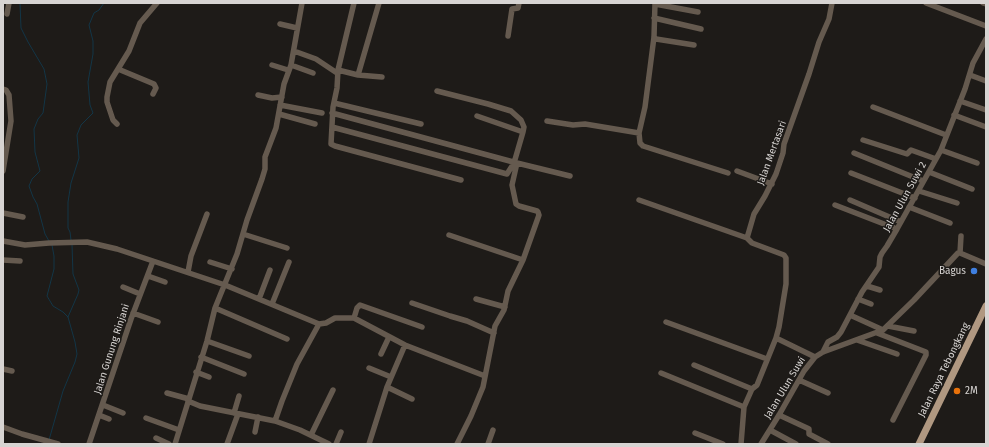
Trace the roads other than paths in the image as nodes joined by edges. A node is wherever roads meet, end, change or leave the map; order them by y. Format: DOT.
graph roads {
  1 [pos="9,3"];
  2 [pos="157,3"];
  3 [pos="302,3"];
  4 [pos="354,3"];
  5 [pos="379,3"];
  6 [pos="519,3"];
  7 [pos="655,3"];
  8 [pos="832,3"];
  9 [pos="926,3"];
  10 [pos="698,12"];
  11 [pos="8,14"];
  12 [pos="654,18"];
  13 [pos="280,24"];
  14 [pos="986,26"];
  15 [pos="297,28"];
  16 [pos="701,29"];
  17 [pos="508,36"];
  18 [pos="654,37"];
  19 [pos="986,39"];
  20 [pos="694,45"];
  21 [pos="984,46"];
  22 [pos="294,51"];
  23 [pos="272,65"];
  24 [pos="290,67"];
  25 [pos="118,69"];
  26 [pos="338,71"];
  27 [pos="313,73"];
  28 [pos="358,75"];
  29 [pos="970,75"];
  30 [pos="382,77"];
  31 [pos="986,81"];
  32 [pos="3,89"];
  33 [pos="437,91"];
  34 [pos="153,94"];
  35 [pos="258,95"];
  36 [pos="282,97"];
  37 [pos="960,102"];
  38 [pos="334,103"];
  39 [pos="280,105"];
  40 [pos="873,107"];
  41 [pos="986,110"];
  42 [pos="322,113"];
  43 [pos="279,114"];
  44 [pos="332,114"];
  45 [pos="954,115"];
  46 [pos="477,116"];
  47 [pos="3,120"];
  48 [pos="10,121"];
  49 [pos="547,121"];
  50 [pos="117,124"];
  51 [pos="315,124"];
  52 [pos="421,124"];
  53 [pos="332,127"];
  54 [pos="986,127"];
  55 [pos="523,132"];
  56 [pos="639,133"];
  57 [pos="946,135"];
  58 [pos="863,140"];
  59 [pos="941,150"];
  60 [pos="854,152"];
  61 [pos="936,159"];
  62 [pos="515,163"];
  63 [pos="977,163"];
  64 [pos="3,171"];
  65 [pos="737,171"];
  66 [pos="728,172"];
  67 [pos="929,172"];
  68 [pos="851,173"];
  69 [pos="570,176"];
  70 [pos="461,180"];
  71 [pos="924,181"];
  72 [pos="772,184"];
  73 [pos="972,190"];
  74 [pos="919,191"];
  75 [pos="915,198"];
  76 [pos="638,200"];
  77 [pos="850,200"];
  78 [pos="957,204"];
  79 [pos="835,205"];
  80 [pos="909,207"];
  81 [pos="3,213"];
  82 [pos="207,214"];
  83 [pos="23,216"];
  84 [pos="901,222"];
  85 [pos="950,222"];
  86 [pos="897,229"];
  87 [pos="243,234"];
  88 [pos="449,235"];
  89 [pos="961,236"];
  90 [pos="747,238"];
  91 [pos="3,241"];
  92 [pos="287,248"];
  93 [pos="960,253"];
  94 [pos="3,260"];
  95 [pos="523,260"];
  96 [pos="153,261"];
  97 [pos="20,262"];
  98 [pos="210,262"];
  99 [pos="289,262"];
  100 [pos="986,264"];
  101 [pos="232,268"];
  102 [pos="270,270"];
  103 [pos="188,272"];
  104 [pos="148,276"];
  105 [pos="165,282"];
  106 [pos="225,284"];
  107 [pos="867,286"];
  108 [pos="123,287"];
  109 [pos="880,290"];
  110 [pos="140,294"];
  111 [pos="259,299"];
  112 [pos="476,299"];
  113 [pos="858,299"];
  114 [pos="412,303"];
  115 [pos="272,304"];
  116 [pos="871,304"];
  117 [pos="986,306"];
  118 [pos="505,307"];
  119 [pos="215,308"];
  120 [pos="133,313"];
  121 [pos="850,315"];
  122 [pos="354,318"];
  123 [pos="158,322"];
  124 [pos="666,322"];
  125 [pos="319,324"];
  126 [pos="888,326"];
  127 [pos="422,327"];
  128 [pos="883,330"];
  129 [pos="914,331"];
  130 [pos="494,333"];
  131 [pos="877,333"];
  132 [pos="389,337"];
  133 [pos="776,338"];
  134 [pos="287,339"];
  135 [pos="857,340"];
  136 [pos="207,341"];
  137 [pos="405,345"];
  138 [pos="823,352"];
  139 [pos="381,354"];
  140 [pos="898,354"];
  141 [pos="249,356"];
  142 [pos="814,356"];
  143 [pos="201,357"];
  144 [pos="767,359"];
  145 [pos="694,364"];
  146 [pos="369,368"];
  147 [pos="3,369"];
  148 [pos="12,372"];
  149 [pos="196,372"];
  150 [pos="662,373"];
  151 [pos="244,374"];
  152 [pos="486,376"];
  153 [pos="209,377"];
  154 [pos="391,377"];
  155 [pos="799,380"];
  156 [pos="387,387"];
  157 [pos="752,389"];
  158 [pos="333,390"];
  159 [pos="167,393"];
  160 [pos="828,393"];
  161 [pos="239,396"];
  162 [pos="412,399"];
  163 [pos="188,400"];
  164 [pos="103,405"];
  165 [pos="744,407"];
  166 [pos="123,413"];
  167 [pos="236,414"];
  168 [pos="99,415"];
  169 [pos="779,415"];
  170 [pos="258,417"];
  171 [pos="146,418"];
  172 [pos="109,419"];
  173 [pos="893,420"];
  174 [pos="275,421"];
  175 [pos="3,427"];
  176 [pos="179,430"];
  177 [pos="493,430"];
  178 [pos="770,430"];
  179 [pos="255,432"];
  180 [pos="341,432"];
  181 [pos="695,433"];
  182 [pos="311,435"];
  183 [pos="156,438"];
  184 [pos="55,443"];
  185 [pos="89,444"];
  186 [pos="169,444"];
  187 [pos="175,444"];
  188 [pos="227,444"];
  189 [pos="329,444"];
  190 [pos="336,444"];
  191 [pos="370,444"];
  192 [pos="457,444"];
  193 [pos="488,444"];
  194 [pos="723,444"];
  195 [pos="742,444"];
  196 [pos="761,444"];
  197 [pos="796,444"];
  198 [pos="828,444"];
  199 [pos="919,444"];
  1 -- 11 [label="street"];
  2 -- 25 [label="street"];
  3 -- 15 [label="street"];
  4 -- 26 [label="street"];
  5 -- 28 [label="street"];
  6 -- 17 [label="street"];
  7 -- 10 [label="street"];
  7 -- 12 [label="street"];
  8 -- 72 [label="street, Jalan Mertasari"];
  9 -- 14 [label="street"];
  12 -- 16 [label="street"];
  12 -- 18 [label="street"];
  13 -- 15 [label="street"];
  15 -- 22 [label="street"];
  18 -- 20 [label="street"];
  18 -- 56 [label="street"];
  19 -- 21 [label="street, Jalan Ulun Suwi 2"];
  21 -- 29 [label="street, Jalan Ulun Suwi 2"];
  22 -- 24 [label="street"];
  22 -- 26 [label="street"];
  23 -- 24 [label="street"];
  24 -- 27 [label="street"];
  24 -- 36 [label="street"];
  25 -- 34 [label="street"];
  25 -- 50 [label="street"];
  26 -- 28 [label="street"];
  26 -- 38 [label="street"];
  28 -- 30 [label="street"];
  29 -- 31 [label="street"];
  29 -- 37 [label="street, Jalan Ulun Suwi 2"];
  32 -- 48 [label="street"];
  33 -- 55 [label="street"];
  35 -- 36 [label="street"];
  36 -- 39 [label="street"];
  37 -- 41 [label="street"];
  37 -- 45 [label="street, Jalan Ulun Suwi 2"];
  38 -- 44 [label="street"];
  38 -- 52 [label="street"];
  39 -- 42 [label="street"];
  39 -- 43 [label="street"];
  40 -- 57 [label="street"];
  43 -- 51 [label="street"];
  43 -- 87 [label="street"];
  44 -- 53 [label="street"];
  44 -- 62 [label="street"];
  45 -- 54 [label="street"];
  45 -- 57 [label="street, Jalan Ulun Suwi 2"];
  46 -- 55 [label="street"];
  47 -- 48 [label="street"];
  48 -- 64 [label="street"];
  49 -- 56 [label="street"];
  53 -- 62 [label="street"];
  53 -- 70 [label="street"];
  55 -- 62 [label="street"];
  56 -- 66 [label="street"];
  57 -- 59 [label="street, Jalan Ulun Suwi 2"];
  58 -- 61 [label="street"];
  59 -- 61 [label="street, Jalan Ulun Suwi 2"];
  59 -- 63 [label="street"];
  60 -- 71 [label="street"];
  61 -- 67 [label="street, Jalan Ulun Suwi 2"];
  62 -- 69 [label="street"];
  62 -- 95 [label="street"];
  65 -- 72 [label="street"];
  67 -- 71 [label="street, Jalan Ulun Suwi 2"];
  67 -- 73 [label="street"];
  68 -- 75 [label="street"];
  71 -- 74 [label="street, Jalan Ulun Suwi 2"];
  72 -- 90 [label="street, Jalan Mertasari"];
  74 -- 75 [label="street, Jalan Ulun Suwi 2"];
  74 -- 78 [label="street"];
  75 -- 80 [label="street, Jalan Ulun Suwi 2"];
  76 -- 90 [label="street"];
  77 -- 84 [label="street"];
  79 -- 86 [label="street"];
  80 -- 84 [label="street, Jalan Ulun Suwi 2"];
  80 -- 85 [label="street"];
  81 -- 83 [label="street"];
  82 -- 103 [label="street"];
  84 -- 86 [label="street, Jalan Ulun Suwi 2"];
  86 -- 107 [label="street, Jalan Ulun Suwi 2"];
  87 -- 92 [label="street"];
  87 -- 101 [label="street"];
  88 -- 95 [label="street"];
  89 -- 93 [label="street"];
  90 -- 133 [label="street"];
  91 -- 96 [label="street"];
  93 -- 100 [label="street"];
  93 -- 126 [label="street, Jalan Ulun Suwi"];
  94 -- 97 [label="street"];
  95 -- 118 [label="street"];
  96 -- 103 [label="street"];
  96 -- 104 [label="street, Jalan Gunung Rinjani"];
  98 -- 101 [label="street"];
  99 -- 115 [label="street"];
  101 -- 106 [label="street"];
  102 -- 111 [label="street"];
  103 -- 106 [label="street"];
  104 -- 105 [label="street"];
  104 -- 110 [label="street, Jalan Gunung Rinjani"];
  106 -- 111 [label="street"];
  106 -- 119 [label="street"];
  107 -- 109 [label="street"];
  107 -- 113 [label="street, Jalan Ulun Suwi 2"];
  108 -- 110 [label="street"];
  110 -- 120 [label="street, Jalan Gunung Rinjani"];
  111 -- 115 [label="street"];
  112 -- 118 [label="street"];
  113 -- 116 [label="street"];
  113 -- 121 [label="street, Jalan Ulun Suwi 2"];
  114 -- 130 [label="street"];
  115 -- 125 [label="street"];
  117 -- 199 [label="main road, Jalan Raya Tebongkang"];
  118 -- 130 [label="street"];
  119 -- 134 [label="street"];
  119 -- 136 [label="street"];
  120 -- 123 [label="street"];
  120 -- 164 [label="street, Jalan Gunung Rinjani"];
  121 -- 128 [label="street"];
  121 -- 138 [label="street, Jalan Ulun Suwi 2"];
  122 -- 125 [label="street"];
  122 -- 127 [label="street"];
  122 -- 132 [label="street"];
  124 -- 144 [label="street"];
  125 -- 174 [label="street"];
  126 -- 128 [label="street, Jalan Ulun Suwi"];
  126 -- 129 [label="street"];
  128 -- 131 [label="street, Jalan Ulun Suwi"];
  130 -- 152 [label="street"];
  131 -- 135 [label="street, Jalan Ulun Suwi"];
  131 -- 173 [label="street"];
  132 -- 137 [label="street"];
  132 -- 139 [label="street"];
  133 -- 142 [label="street"];
  133 -- 144 [label="street"];
  135 -- 138 [label="street, Jalan Ulun Suwi"];
  135 -- 140 [label="street"];
  136 -- 141 [label="street"];
  136 -- 143 [label="street"];
  137 -- 152 [label="street"];
  137 -- 154 [label="street"];
  138 -- 142 [label="street, Jalan Ulun Suwi"];
  142 -- 155 [label="street, Jalan Ulun Suwi"];
  143 -- 149 [label="street"];
  143 -- 151 [label="street"];
  144 -- 157 [label="street"];
  145 -- 157 [label="street"];
  146 -- 154 [label="street"];
  147 -- 148 [label="street"];
  149 -- 153 [label="street"];
  149 -- 163 [label="street"];
  150 -- 165 [label="street"];
  152 -- 192 [label="street"];
  154 -- 156 [label="street"];
  155 -- 160 [label="street"];
  155 -- 169 [label="street, Jalan Ulun Suwi"];
  156 -- 162 [label="street"];
  156 -- 191 [label="street"];
  157 -- 165 [label="street"];
  158 -- 182 [label="street"];
  159 -- 163 [label="street"];
  161 -- 167 [label="street"];
  163 -- 167 [label="street"];
  163 -- 176 [label="street"];
  164 -- 166 [label="street"];
  164 -- 168 [label="street, Jalan Gunung Rinjani"];
  165 -- 195 [label="street"];
  167 -- 170 [label="street"];
  167 -- 188 [label="street"];
  168 -- 172 [label="street"];
  168 -- 185 [label="street, Jalan Gunung Rinjani"];
  169 -- 178 [label="street, Jalan Ulun Suwi"];
  169 -- 198 [label="street"];
  170 -- 174 [label="street"];
  170 -- 179 [label="street"];
  171 -- 176 [label="street"];
  174 -- 182 [label="street"];
  175 -- 184 [label="street"];
  176 -- 187 [label="street"];
  177 -- 193 [label="street"];
  178 -- 196 [label="street, Jalan Ulun Suwi"];
  178 -- 197 [label="street"];
  180 -- 190 [label="street"];
  181 -- 194 [label="street"];
  182 -- 189 [label="street"];
  183 -- 186 [label="street"];
}
